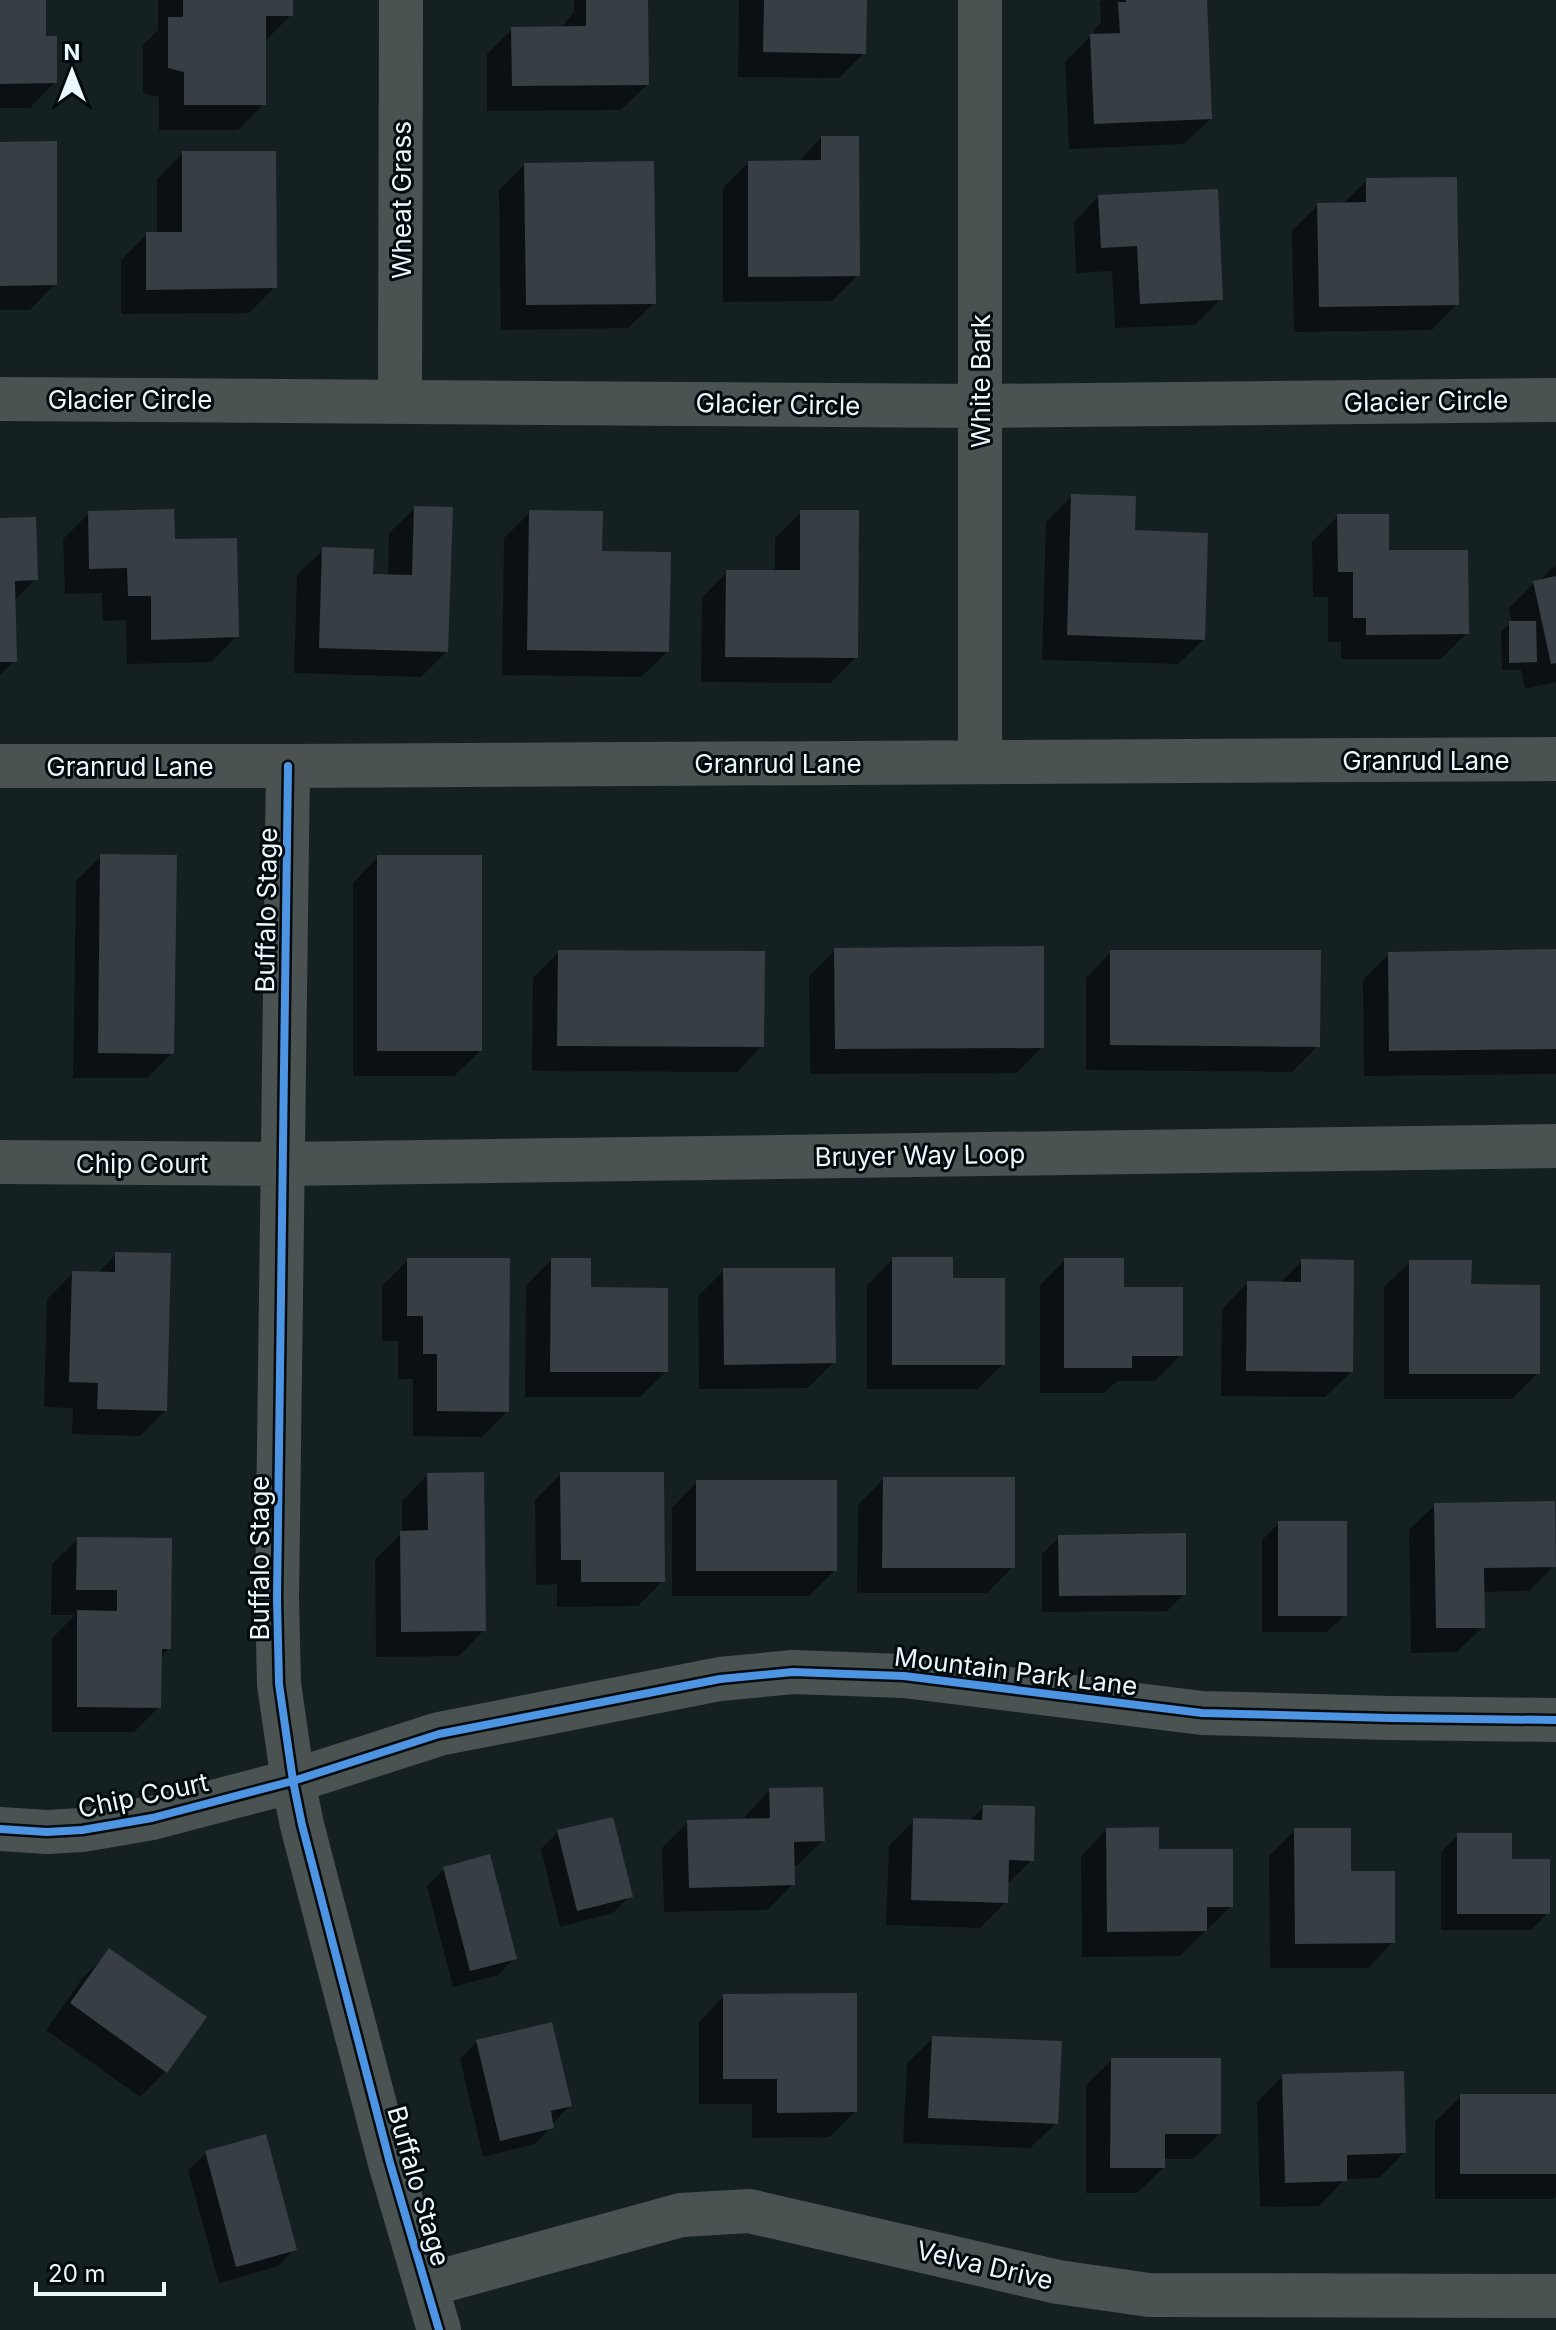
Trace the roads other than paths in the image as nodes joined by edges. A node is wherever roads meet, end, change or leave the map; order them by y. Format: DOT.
graph roads {
  1 [pos="401,0"];
  2 [pos="980,0"];
  3 [pos="0,399"];
  4 [pos="400,400"];
  5 [pos="1556,400"];
  6 [pos="980,406"];
  7 [pos="1556,759"];
  8 [pos="980,762"];
  9 [pos="0,766"];
  10 [pos="288,766"];
  11 [pos="1556,1146"];
  12 [pos="0,1162"];
  13 [pos="284,1164"];
  14 [pos="1556,1720"];
  15 [pos="293,1781"];
  16 [pos="0,1829"];
  17 [pos="427,2285"];
  18 [pos="1556,2296"];
  19 [pos="439,2330"];
  1 -- 4 [label="street, Wheat Grass"];
  2 -- 6 [label="street, White Bark"];
  3 -- 4 [label="street, Glacier Circle"];
  4 -- 6 [label="street, Glacier Circle"];
  5 -- 6 [label="street, Glacier Circle"];
  6 -- 8 [label="street, White Bark"];
  7 -- 8 [label="street, Granrud Lane"];
  8 -- 10 [label="street, Granrud Lane"];
  9 -- 10 [label="street, Granrud Lane"];
  10 -- 13 [label="street, Buffalo Stage"];
  11 -- 13 [label="street, Bruyer Way Loop"];
  12 -- 13 [label="street, Chip Court"];
  13 -- 15 [label="street, Buffalo Stage"];
  14 -- 15 [label="street, Mountain Park Lane"];
  15 -- 16 [label="street, Chip Court"];
  15 -- 17 [label="street, Buffalo Stage"];
  17 -- 18 [label="street, Velva Drive"];
  17 -- 19 [label="street, Buffalo Stage"];
}
